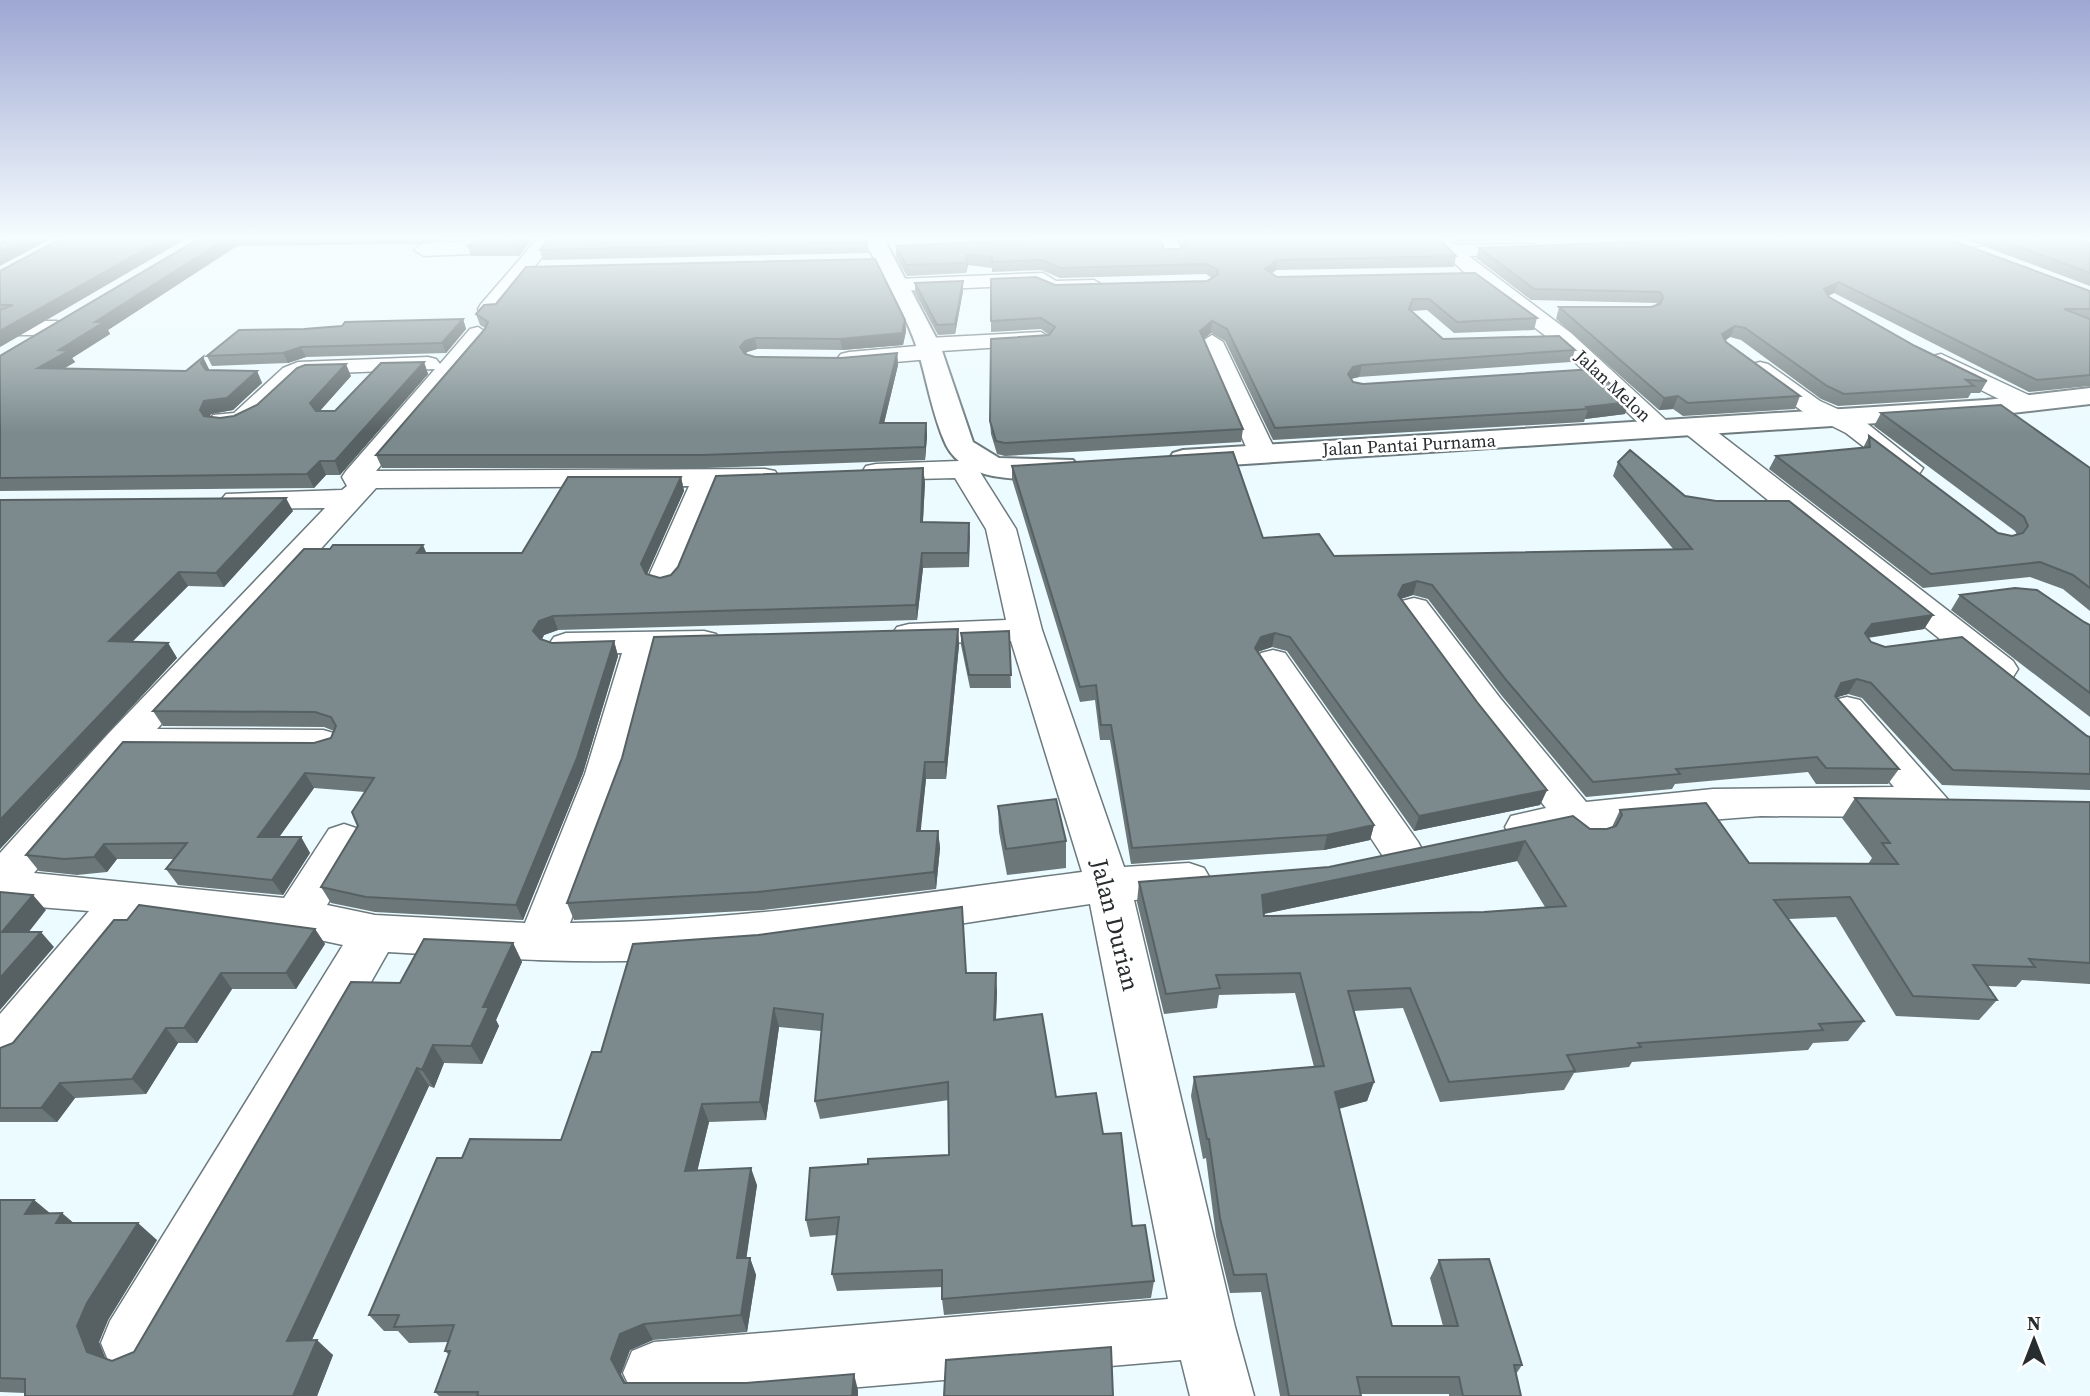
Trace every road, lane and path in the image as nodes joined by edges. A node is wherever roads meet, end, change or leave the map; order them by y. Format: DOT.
graph roads {
  1 [pos="495,302"];
  2 [pos="906,302"];
  3 [pos="1516,302"];
  4 [pos="489,309"];
  5 [pos="1567,309"];
  6 [pos="1527,310"];
  7 [pos="76,314"];
  8 [pos="0,328"];
  9 [pos="57,328"];
  10 [pos="478,334"];
  11 [pos="1563,338"];
  12 [pos="1041,340"];
  13 [pos="1522,340"];
  14 [pos="1212,342"];
  15 [pos="24,347"];
  16 [pos="929,349"];
  17 [pos="1918,349"];
  18 [pos="1741,355"];
  19 [pos="831,360"];
  20 [pos="453,363"];
  21 [pos="378,365"];
  22 [pos="1596,370"];
  23 [pos="1568,372"];
  24 [pos="292,373"];
  25 [pos="257,374"];
  26 [pos="359,385"];
  27 [pos="2090,396"];
  28 [pos="2028,404"];
  29 [pos="1834,417"];
  30 [pos="222,421"];
  31 [pos="1693,427"];
  32 [pos="1660,429"];
  33 [pos="1263,454"];
  34 [pos="1152,461"];
  35 [pos="1096,464"];
  36 [pos="971,465"];
  37 [pos="855,473"];
  38 [pos="787,476"];
  39 [pos="706,479"];
  40 [pos="1929,483"];
  41 [pos="358,490"];
  42 [pos="213,500"];
  43 [pos="663,580"];
  44 [pos="1957,597"];
  45 [pos="1917,601"];
  46 [pos="1414,608"];
  47 [pos="1025,630"];
  48 [pos="875,635"];
  49 [pos="1961,638"];
  50 [pos="738,640"];
  51 [pos="642,644"];
  52 [pos="558,645"];
  53 [pos="1923,645"];
  54 [pos="1273,661"];
  55 [pos="2026,689"];
  56 [pos="1847,709"];
  57 [pos="123,742"];
  58 [pos="323,743"];
  59 [pos="1931,803"];
  60 [pos="1972,804"];
  61 [pos="1583,826"];
  62 [pos="1483,836"];
  63 [pos="344,840"];
  64 [pos="1443,844"];
  65 [pos="1403,853"];
  66 [pos="1364,861"];
  67 [pos="1229,877"];
  68 [pos="0,885"];
  69 [pos="1108,885"];
  70 [pos="128,897"];
  71 [pos="296,917"];
  72 [pos="375,933"];
  73 [pos="540,942"];
  74 [pos="8,1041"];
  75 [pos="1204,1327"];
  76 [pos="132,1343"];
  77 [pos="654,1373"];
  78 [pos="1222,1396"];
  1 -- 4 [label="street"];
  2 -- 16 [label="street"];
  3 -- 6 [label="street, Jalan Melon"];
  5 -- 6 [label="street"];
  6 -- 11 [label="street, Jalan Melon"];
  7 -- 9 [label="street"];
  8 -- 9 [label="street"];
  9 -- 15 [label="street"];
  10 -- 20 [label="street"];
  11 -- 13 [label="street"];
  11 -- 22 [label="street, Jalan Melon"];
  12 -- 16 [label="street"];
  14 -- 33 [label="street"];
  16 -- 19 [label="street"];
  16 -- 36 [label="street"];
  17 -- 28 [label="street"];
  18 -- 29 [label="street"];
  20 -- 21 [label="street"];
  20 -- 41 [label="street"];
  21 -- 24 [label="street"];
  21 -- 26 [label="street"];
  22 -- 23 [label="street"];
  22 -- 32 [label="street, Jalan Melon"];
  24 -- 25 [label="street"];
  24 -- 30 [label="street"];
  27 -- 28 [label="street, Jalan Pantai Purnama"];
  28 -- 29 [label="street, Jalan Pantai Purnama"];
  29 -- 31 [label="street, Jalan Pantai Purnama"];
  29 -- 40 [label="street"];
  31 -- 32 [label="street, Jalan Pantai Purnama"];
  31 -- 45 [label="street"];
  32 -- 33 [label="street, Jalan Pantai Purnama"];
  33 -- 34 [label="street, Jalan Pantai Purnama"];
  35 -- 36 [label="street"];
  36 -- 37 [label="street"];
  36 -- 47 [label="street, Jalan Durian"];
  38 -- 39 [label="street"];
  39 -- 41 [label="street"];
  39 -- 43 [label="street"];
  41 -- 42 [label="street"];
  41 -- 57 [label="street"];
  44 -- 45 [label="street"];
  45 -- 49 [label="street"];
  46 -- 61 [label="street"];
  47 -- 48 [label="street"];
  47 -- 69 [label="street, Jalan Durian"];
  49 -- 53 [label="street"];
  49 -- 55 [label="street"];
  50 -- 51 [label="street"];
  51 -- 52 [label="street"];
  51 -- 73 [label="street"];
  54 -- 65 [label="street"];
  56 -- 59 [label="street"];
  57 -- 58 [label="street"];
  57 -- 68 [label="street"];
  59 -- 60 [label="street"];
  59 -- 61 [label="street"];
  61 -- 62 [label="street"];
  63 -- 71 [label="street"];
  64 -- 65 [label="street"];
  65 -- 66 [label="street"];
  67 -- 69 [label="street"];
  68 -- 70 [label="street"];
  69 -- 73 [label="street"];
  69 -- 75 [label="street, Jalan Durian"];
  70 -- 71 [label="street"];
  70 -- 74 [label="street"];
  71 -- 72 [label="street"];
  72 -- 73 [label="street"];
  72 -- 76 [label="street"];
  75 -- 77 [label="street"];
  75 -- 78 [label="street, Jalan Durian"];
}
